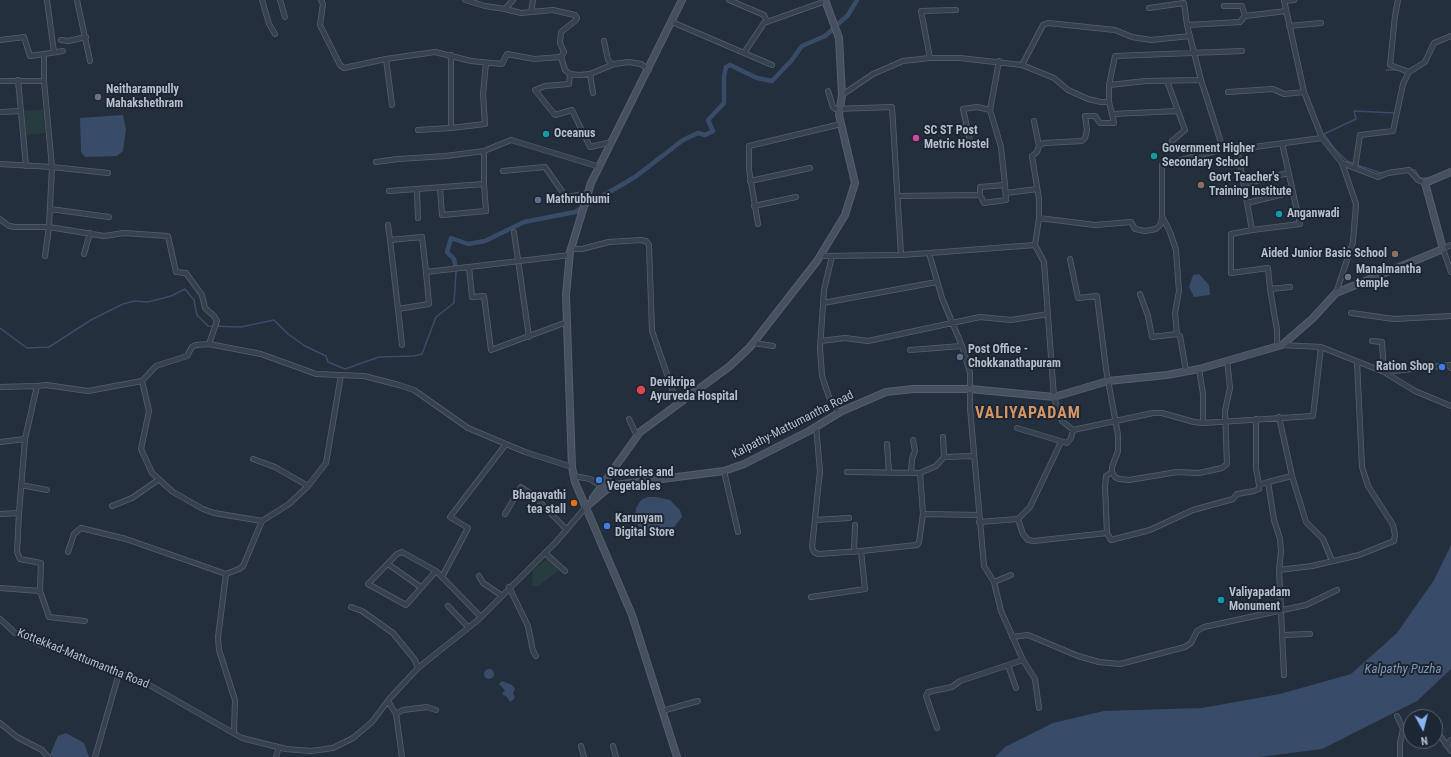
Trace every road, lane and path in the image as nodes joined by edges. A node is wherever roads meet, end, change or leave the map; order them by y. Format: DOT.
graph roads {
  1 [pos="47,0"];
  2 [pos="77,0"];
  3 [pos="262,0"];
  4 [pos="280,0"];
  5 [pos="321,0"];
  6 [pos="465,0"];
  7 [pos="512,0"];
  8 [pos="533,0"];
  9 [pos="682,0"];
  10 [pos="729,0"];
  11 [pos="826,0"];
  12 [pos="1294,0"];
  13 [pos="1398,0"];
  14 [pos="1284,1"];
  15 [pos="1224,6"];
  16 [pos="1150,8"];
  17 [pos="505,9"];
  18 [pos="956,10"];
  19 [pos="1286,11"];
  20 [pos="531,12"];
  21 [pos="1245,16"];
  22 [pos="285,17"];
  23 [pos="672,22"];
  24 [pos="767,22"];
  25 [pos="1321,22"];
  26 [pos="1187,25"];
  27 [pos="1289,26"];
  28 [pos="275,34"];
  29 [pos="1190,36"];
  30 [pos="1451,36"];
  31 [pos="86,37"];
  32 [pos="0,40"];
  33 [pos="61,40"];
  34 [pos="604,41"];
  35 [pos="63,50"];
  36 [pos="1242,51"];
  37 [pos="54,52"];
  38 [pos="744,53"];
  39 [pos="44,54"];
  40 [pos="1194,54"];
  41 [pos="451,55"];
  42 [pos="561,57"];
  43 [pos="930,58"];
  44 [pos="386,59"];
  45 [pos="90,61"];
  46 [pos="999,61"];
  47 [pos="486,63"];
  48 [pos="613,65"];
  49 [pos="772,65"];
  50 [pos="1022,65"];
  51 [pos="649,70"];
  52 [pos="1409,72"];
  53 [pos="570,74"];
  54 [pos="590,74"];
  55 [pos="0,80"];
  56 [pos="18,80"];
  57 [pos="1202,80"];
  58 [pos="44,81"];
  59 [pos="1166,81"];
  60 [pos="1109,85"];
  61 [pos="828,91"];
  62 [pos="1228,92"];
  63 [pos="1304,92"];
  64 [pos="593,93"];
  65 [pos="842,95"];
  66 [pos="1110,102"];
  67 [pos="392,105"];
  68 [pos="841,109"];
  69 [pos="990,110"];
  70 [pos="21,111"];
  71 [pos="1178,111"];
  72 [pos="0,112"];
  73 [pos="1112,114"];
  74 [pos="1034,121"];
  75 [pos="841,124"];
  76 [pos="452,128"];
  77 [pos="418,130"];
  78 [pos="1322,138"];
  79 [pos="1172,141"];
  80 [pos="612,142"];
  81 [pos="970,142"];
  82 [pos="1282,143"];
  83 [pos="1039,146"];
  84 [pos="1237,148"];
  85 [pos="1223,149"];
  86 [pos="484,151"];
  87 [pos="376,162"];
  88 [pos="1342,163"];
  89 [pos="0,164"];
  90 [pos="26,166"];
  91 [pos="52,167"];
  92 [pos="600,167"];
  93 [pos="810,168"];
  94 [pos="1355,168"];
  95 [pos="503,172"];
  96 [pos="1451,172"];
  97 [pos="108,173"];
  98 [pos="1288,173"];
  99 [pos="750,181"];
  100 [pos="1425,183"];
  101 [pos="484,184"];
  102 [pos="1244,184"];
  103 [pos="1005,185"];
  104 [pos="440,188"];
  105 [pos="1037,189"];
  106 [pos="418,190"];
  107 [pos="390,191"];
  108 [pos="1292,192"];
  109 [pos="588,193"];
  110 [pos="1006,193"];
  111 [pos="980,195"];
  112 [pos="898,196"];
  113 [pos="566,197"];
  114 [pos="796,197"];
  115 [pos="548,201"];
  116 [pos="1247,203"];
  117 [pos="754,206"];
  118 [pos="50,209"];
  119 [pos="1162,216"];
  120 [pos="109,217"];
  121 [pos="418,218"];
  122 [pos="1039,218"];
  123 [pos="0,220"];
  124 [pos="758,224"];
  125 [pos="388,226"];
  126 [pos="49,227"];
  127 [pos="1252,230"];
  128 [pos="514,232"];
  129 [pos="90,233"];
  130 [pos="390,240"];
  131 [pos="1035,245"];
  132 [pos="1451,245"];
  133 [pos="1443,249"];
  134 [pos="570,252"];
  135 [pos="929,253"];
  136 [pos="84,254"];
  137 [pos="901,255"];
  138 [pos="45,256"];
  139 [pos="820,256"];
  140 [pos="832,256"];
  141 [pos="1070,259"];
  142 [pos="518,261"];
  143 [pos="469,267"];
  144 [pos="426,272"];
  145 [pos="1451,272"];
  146 [pos="937,282"];
  147 [pos="1290,287"];
  148 [pos="1270,290"];
  149 [pos="1336,293"];
  150 [pos="1140,294"];
  151 [pos="823,303"];
  152 [pos="398,309"];
  153 [pos="1351,313"];
  154 [pos="1048,314"];
  155 [pos="1451,316"];
  156 [pos="567,322"];
  157 [pos="953,324"];
  158 [pos="1177,334"];
  159 [pos="529,337"];
  160 [pos="821,341"];
  161 [pos="1372,341"];
  162 [pos="754,343"];
  163 [pos="209,344"];
  164 [pos="402,345"];
  165 [pos="773,346"];
  166 [pos="962,346"];
  167 [pos="1280,346"];
  168 [pos="1321,347"];
  169 [pos="910,350"];
  170 [pos="1226,360"];
  171 [pos="1357,362"];
  172 [pos="1451,368"];
  173 [pos="1199,369"];
  174 [pos="1186,372"];
  175 [pos="1384,372"];
  176 [pos="341,375"];
  177 [pos="142,381"];
  178 [pos="1108,381"];
  179 [pos="37,386"];
  180 [pos="0,387"];
  181 [pos="970,389"];
  182 [pos="1054,397"];
  183 [pos="677,403"];
  184 [pos="1451,406"];
  185 [pos="839,413"];
  186 [pos="1280,418"];
  187 [pos="630,419"];
  188 [pos="1256,419"];
  189 [pos="1116,420"];
  190 [pos="1203,423"];
  191 [pos="1226,423"];
  192 [pos="816,426"];
  193 [pos="1016,428"];
  194 [pos="1073,430"];
  195 [pos="637,436"];
  196 [pos="943,437"];
  197 [pos="25,439"];
  198 [pos="913,440"];
  199 [pos="0,442"];
  200 [pos="1061,442"];
  201 [pos="506,444"];
  202 [pos="887,444"];
  203 [pos="974,456"];
  204 [pos="944,457"];
  205 [pos="253,459"];
  206 [pos="572,467"];
  207 [pos="724,471"];
  208 [pos="847,472"];
  209 [pos="1112,472"];
  210 [pos="889,473"];
  211 [pos="911,473"];
  212 [pos="920,473"];
  213 [pos="574,476"];
  214 [pos="1292,476"];
  215 [pos="158,480"];
  216 [pos="1268,482"];
  217 [pos="21,485"];
  218 [pos="1259,485"];
  219 [pos="308,486"];
  220 [pos="601,486"];
  221 [pos="47,490"];
  222 [pos="112,506"];
  223 [pos="586,508"];
  224 [pos="19,513"];
  225 [pos="0,514"];
  226 [pos="505,514"];
  227 [pos="923,514"];
  228 [pos="978,515"];
  229 [pos="849,518"];
  230 [pos="1018,519"];
  231 [pos="815,520"];
  232 [pos="262,521"];
  233 [pos="979,522"];
  234 [pos="854,525"];
  235 [pos="566,529"];
  236 [pos="738,532"];
  237 [pos="1108,533"];
  238 [pos="861,551"];
  239 [pos="68,552"];
  240 [pos="854,552"];
  241 [pos="545,553"];
  242 [pos="1332,561"];
  243 [pos="388,564"];
  244 [pos="1279,570"];
  245 [pos="436,571"];
  246 [pos="565,571"];
  247 [pos="226,574"];
  248 [pos="1011,575"];
  249 [pos="479,576"];
  250 [pos="442,577"];
  251 [pos="994,582"];
  252 [pos="419,586"];
  253 [pos="510,587"];
  254 [pos="0,588"];
  255 [pos="1337,590"];
  256 [pos="40,591"];
  257 [pos="501,595"];
  258 [pos="811,597"];
  259 [pos="448,606"];
  260 [pos="351,607"];
  261 [pos="1282,611"];
  262 [pos="481,617"];
  263 [pos="0,619"];
  264 [pos="85,621"];
  265 [pos="468,627"];
  266 [pos="1310,634"];
  267 [pos="1283,635"];
  268 [pos="1012,637"];
  269 [pos="536,656"];
  270 [pos="1023,660"];
  271 [pos="1008,665"];
  272 [pos="418,668"];
  273 [pos="120,673"];
  274 [pos="1284,674"];
  275 [pos="1016,688"];
  276 [pos="388,701"];
  277 [pos="698,701"];
  278 [pos="1039,708"];
  279 [pos="436,710"];
  280 [pos="662,711"];
  281 [pos="396,714"];
  282 [pos="1397,716"];
  283 [pos="0,724"];
  284 [pos="936,728"];
  285 [pos="234,733"];
  286 [pos="1443,740"];
  287 [pos="1451,740"];
  288 [pos="1446,745"];
  289 [pos="581,746"];
  290 [pos="613,746"];
  291 [pos="279,747"];
  292 [pos="306,750"];
  293 [pos="319,750"];
  294 [pos="1451,750"];
  295 [pos="318,756"];
  296 [pos="48,757"];
  297 [pos="95,757"];
  298 [pos="276,757"];
  299 [pos="306,757"];
  300 [pos="402,757"];
  301 [pos="584,757"];
  302 [pos="616,757"];
  303 [pos="677,757"];
  304 [pos="1400,757"];
  1 -- 37 [label="street"];
  2 -- 31 [label="street"];
  3 -- 28 [label="street"];
  4 -- 22 [label="street"];
  5 -- 44 [label="street"];
  6 -- 17 [label="street"];
  7 -- 17 [label="street"];
  8 -- 20 [label="street"];
  9 -- 23 [label="street"];
  10 -- 24 [label="street"];
  11 -- 24 [label="street"];
  11 -- 65 [label="street"];
  12 -- 14 [label="street"];
  13 -- 52 [label="street"];
  14 -- 19 [label="street"];
  15 -- 21 [label="street"];
  16 -- 26 [label="street"];
  17 -- 20 [label="street"];
  18 -- 43 [label="street"];
  19 -- 21 [label="street"];
  19 -- 27 [label="street"];
  20 -- 42 [label="street"];
  21 -- 26 [label="street"];
  23 -- 38 [label="street"];
  23 -- 51 [label="street"];
  24 -- 38 [label="street"];
  25 -- 27 [label="street"];
  26 -- 29 [label="street"];
  27 -- 63 [label="street"];
  29 -- 40 [label="street"];
  29 -- 50 [label="street"];
  30 -- 52 [label="street"];
  31 -- 33 [label="street"];
  31 -- 45 [label="street"];
  32 -- 39 [label="street"];
  34 -- 48 [label="street"];
  35 -- 37 [label="street"];
  36 -- 40 [label="street"];
  37 -- 39 [label="street"];
  38 -- 49 [label="street"];
  39 -- 58 [label="street"];
  40 -- 57 [label="street"];
  40 -- 60 [label="street"];
  41 -- 44 [label="street"];
  41 -- 47 [label="street"];
  41 -- 76 [label="street"];
  42 -- 47 [label="street"];
  42 -- 53 [label="street"];
  43 -- 46 [label="street"];
  43 -- 65 [label="street"];
  44 -- 67 [label="street"];
  46 -- 50 [label="street"];
  46 -- 69 [label="street"];
  47 -- 76 [label="street"];
  48 -- 51 [label="street"];
  48 -- 54 [label="street"];
  50 -- 66 [label="street"];
  51 -- 80 [label="street"];
  52 -- 94 [label="street"];
  53 -- 54 [label="street"];
  53 -- 80 [label="street"];
  54 -- 64 [label="street"];
  55 -- 56 [label="street"];
  56 -- 58 [label="street"];
  56 -- 70 [label="street"];
  57 -- 59 [label="street"];
  57 -- 85 [label="street"];
  58 -- 91 [label="street"];
  59 -- 60 [label="street"];
  59 -- 71 [label="street"];
  60 -- 66 [label="street"];
  61 -- 68 [label="street"];
  62 -- 63 [label="street"];
  63 -- 78 [label="street"];
  65 -- 68 [label="street"];
  66 -- 73 [label="street"];
  68 -- 75 [label="street"];
  68 -- 112 [label="street"];
  69 -- 81 [label="street"];
  69 -- 103 [label="street"];
  70 -- 72 [label="street"];
  70 -- 90 [label="street"];
  71 -- 73 [label="street"];
  71 -- 79 [label="street"];
  73 -- 83 [label="street"];
  74 -- 83 [label="street"];
  75 -- 99 [label="street"];
  75 -- 139 [label="street"];
  76 -- 77 [label="street"];
  78 -- 82 [label="street"];
  78 -- 88 [label="street"];
  80 -- 92 [label="street"];
  82 -- 84 [label="street"];
  82 -- 98 [label="street"];
  83 -- 105 [label="street"];
  84 -- 85 [label="street"];
  84 -- 102 [label="street"];
  85 -- 119 [label="street"];
  86 -- 87 [label="street"];
  86 -- 92 [label="street"];
  86 -- 101 [label="street"];
  88 -- 94 [label="street"];
  88 -- 149 [label="street"];
  89 -- 90 [label="street"];
  90 -- 91 [label="street"];
  91 -- 97 [label="street"];
  91 -- 118 [label="street"];
  92 -- 109 [label="street"];
  93 -- 99 [label="street"];
  94 -- 100 [label="street"];
  95 -- 113 [label="street"];
  96 -- 100 [label="street"];
  98 -- 102 [label="street"];
  98 -- 108 [label="street"];
  99 -- 117 [label="street"];
  100 -- 133 [label="street"];
  101 -- 104 [label="street"];
  101 -- 104 [label="street"];
  102 -- 116 [label="street"];
  103 -- 110 [label="street"];
  103 -- 111 [label="street"];
  104 -- 106 [label="street"];
  105 -- 110 [label="street"];
  105 -- 122 [label="street"];
  106 -- 107 [label="street"];
  106 -- 121 [label="street"];
  108 -- 116 [label="street"];
  108 -- 127 [label="street"];
  109 -- 113 [label="street"];
  109 -- 134 [label="street"];
  110 -- 111 [label="street"];
  111 -- 112 [label="street"];
  112 -- 137 [label="street"];
  113 -- 115 [label="street"];
  114 -- 117 [label="street"];
  116 -- 127 [label="street"];
  117 -- 124 [label="street"];
  118 -- 120 [label="street"];
  118 -- 126 [label="street"];
  119 -- 122 [label="street"];
  119 -- 158 [label="street"];
  122 -- 131 [label="street"];
  123 -- 126 [label="street"];
  125 -- 130 [label="street"];
  126 -- 129 [label="street"];
  126 -- 138 [label="street"];
  127 -- 148 [label="street"];
  128 -- 142 [label="street"];
  129 -- 136 [label="street"];
  129 -- 163 [label="street"];
  130 -- 144 [label="street"];
  130 -- 152 [label="street"];
  131 -- 135 [label="street"];
  131 -- 154 [label="street"];
  132 -- 133 [label="street"];
  133 -- 145 [label="street"];
  133 -- 149 [label="street"];
  134 -- 142 [label="street"];
  134 -- 156 [label="street"];
  134 -- 183 [label="street"];
  135 -- 137 [label="street"];
  135 -- 146 [label="street"];
  137 -- 140 [label="street"];
  139 -- 140 [label="street"];
  139 -- 162 [label="street"];
  140 -- 151 [label="street"];
  141 -- 178 [label="street"];
  142 -- 143 [label="street"];
  142 -- 159 [label="street"];
  143 -- 144 [label="street"];
  143 -- 159 [label="street"];
  144 -- 152 [label="street"];
  146 -- 151 [label="street"];
  146 -- 157 [label="street"];
  147 -- 148 [label="street"];
  148 -- 167 [label="street"];
  149 -- 167 [label="street"];
  150 -- 158 [label="street"];
  151 -- 160 [label="street"];
  152 -- 164 [label="street"];
  153 -- 155 [label="street"];
  154 -- 157 [label="street"];
  154 -- 182 [label="street"];
  156 -- 159 [label="street"];
  156 -- 206 [label="street"];
  157 -- 160 [label="street"];
  157 -- 166 [label="street"];
  158 -- 174 [label="street"];
  160 -- 185 [label="street"];
  161 -- 175 [label="street"];
  162 -- 165 [label="street"];
  162 -- 183 [label="street"];
  163 -- 176 [label="street"];
  163 -- 177 [label="street"];
  166 -- 169 [label="street"];
  166 -- 181 [label="street"];
  167 -- 168 [label="street"];
  167 -- 170 [label="street"];
  168 -- 171 [label="street"];
  168 -- 186 [label="street"];
  170 -- 173 [label="street"];
  170 -- 191 [label="street"];
  171 -- 175 [label="street"];
  171 -- 242 [label="street"];
  172 -- 175 [label="street"];
  173 -- 174 [label="street"];
  173 -- 190 [label="street"];
  174 -- 178 [label="street"];
  175 -- 184 [label="street"];
  176 -- 201 [label="street"];
  176 -- 219 [label="street"];
  177 -- 179 [label="street"];
  177 -- 215 [label="street"];
  178 -- 182 [label="street"];
  178 -- 189 [label="street"];
  179 -- 180 [label="street"];
  179 -- 197 [label="street"];
  181 -- 182 [label="street, Kalpathy-Mattumantha Road"];
  181 -- 185 [label="street, Kalpathy-Mattumantha Road"];
  181 -- 203 [label="street"];
  182 -- 194 [label="street"];
  183 -- 195 [label="street"];
  185 -- 192 [label="street, Kalpathy-Mattumantha Road"];
  186 -- 188 [label="street"];
  186 -- 214 [label="street"];
  187 -- 195 [label="street"];
  188 -- 191 [label="street"];
  188 -- 218 [label="street"];
  189 -- 190 [label="street"];
  189 -- 194 [label="street"];
  189 -- 209 [label="street"];
  190 -- 191 [label="street"];
  191 -- 209 [label="street"];
  192 -- 207 [label="street, Kalpathy-Mattumantha Road"];
  192 -- 231 [label="street"];
  193 -- 200 [label="street"];
  194 -- 200 [label="street"];
  195 -- 220 [label="street"];
  196 -- 204 [label="street"];
  197 -- 199 [label="street"];
  197 -- 217 [label="street"];
  198 -- 211 [label="street"];
  200 -- 230 [label="street"];
  201 -- 206 [label="street"];
  201 -- 250 [label="street"];
  202 -- 210 [label="street"];
  203 -- 204 [label="street"];
  203 -- 228 [label="street"];
  204 -- 212 [label="street"];
  205 -- 219 [label="street"];
  206 -- 213 [label="street"];
  207 -- 223 [label="street, Kalpathy-Mattumantha Road"];
  207 -- 236 [label="street"];
  208 -- 210 [label="street"];
  209 -- 237 [label="street"];
  210 -- 211 [label="street"];
  211 -- 212 [label="street"];
  212 -- 227 [label="street"];
  213 -- 220 [label="street"];
  213 -- 223 [label="street"];
  214 -- 216 [label="street"];
  214 -- 242 [label="street"];
  215 -- 222 [label="street"];
  215 -- 232 [label="street"];
  216 -- 218 [label="street"];
  216 -- 244 [label="street"];
  217 -- 221 [label="street"];
  217 -- 224 [label="street"];
  218 -- 237 [label="street"];
  219 -- 232 [label="street"];
  220 -- 223 [label="street"];
  223 -- 235 [label="street, Kottekkad-Mattumantha Road"];
  223 -- 280 [label="street"];
  224 -- 225 [label="street"];
  224 -- 256 [label="street"];
  226 -- 235 [label="street"];
  227 -- 228 [label="street"];
  227 -- 238 [label="street"];
  228 -- 233 [label="street"];
  229 -- 231 [label="street"];
  230 -- 233 [label="street"];
  230 -- 237 [label="street"];
  231 -- 240 [label="street"];
  232 -- 247 [label="street"];
  233 -- 251 [label="street"];
  234 -- 240 [label="street"];
  235 -- 241 [label="street, Kottekkad-Mattumantha Road"];
  238 -- 240 [label="street"];
  238 -- 258 [label="street"];
  239 -- 247 [label="street"];
  241 -- 246 [label="street"];
  241 -- 253 [label="street, Kottekkad-Mattumantha Road"];
  242 -- 244 [label="street"];
  243 -- 245 [label="street"];
  243 -- 245 [label="street"];
  243 -- 252 [label="street"];
  244 -- 261 [label="street"];
  245 -- 250 [label="street"];
  247 -- 285 [label="street"];
  248 -- 251 [label="street"];
  249 -- 257 [label="street"];
  250 -- 262 [label="street"];
  251 -- 268 [label="street"];
  253 -- 257 [label="street, Kottekkad-Mattumantha Road"];
  253 -- 269 [label="street"];
  254 -- 256 [label="street"];
  255 -- 261 [label="street"];
  256 -- 264 [label="street"];
  257 -- 262 [label="street, Kottekkad-Mattumantha Road"];
  259 -- 265 [label="street"];
  260 -- 272 [label="street"];
  261 -- 267 [label="street"];
  261 -- 268 [label="street"];
  262 -- 265 [label="street, Kottekkad-Mattumantha Road"];
  263 -- 273 [label="street, Kottekkad-Mattumantha Road"];
  265 -- 272 [label="street, Kottekkad-Mattumantha Road"];
  266 -- 267 [label="street"];
  267 -- 274 [label="street"];
  268 -- 270 [label="street"];
  270 -- 271 [label="street"];
  270 -- 278 [label="street"];
  271 -- 275 [label="street"];
  271 -- 284 [label="street"];
  272 -- 276 [label="street, Kottekkad-Mattumantha Road"];
  273 -- 285 [label="street, Kottekkad-Mattumantha Road"];
  273 -- 297 [label="street"];
  276 -- 281 [label="street"];
  276 -- 293 [label="street, Kottekkad-Mattumantha Road"];
  277 -- 280 [label="street"];
  279 -- 281 [label="street"];
  280 -- 303 [label="street"];
  281 -- 300 [label="street"];
  282 -- 304 [label="street"];
  283 -- 296 [label="street"];
  285 -- 291 [label="street, Kottekkad-Mattumantha Road"];
  286 -- 288 [label="street"];
  287 -- 288 [label="street"];
  288 -- 294 [label="street"];
  289 -- 301 [label="street"];
  290 -- 302 [label="street"];
  291 -- 292 [label="street, Kottekkad-Mattumantha Road"];
  291 -- 298 [label="street"];
  292 -- 293 [label="street, Kottekkad-Mattumantha Road"];
  292 -- 299 [label="street"];
  293 -- 295 [label="street"];
}
